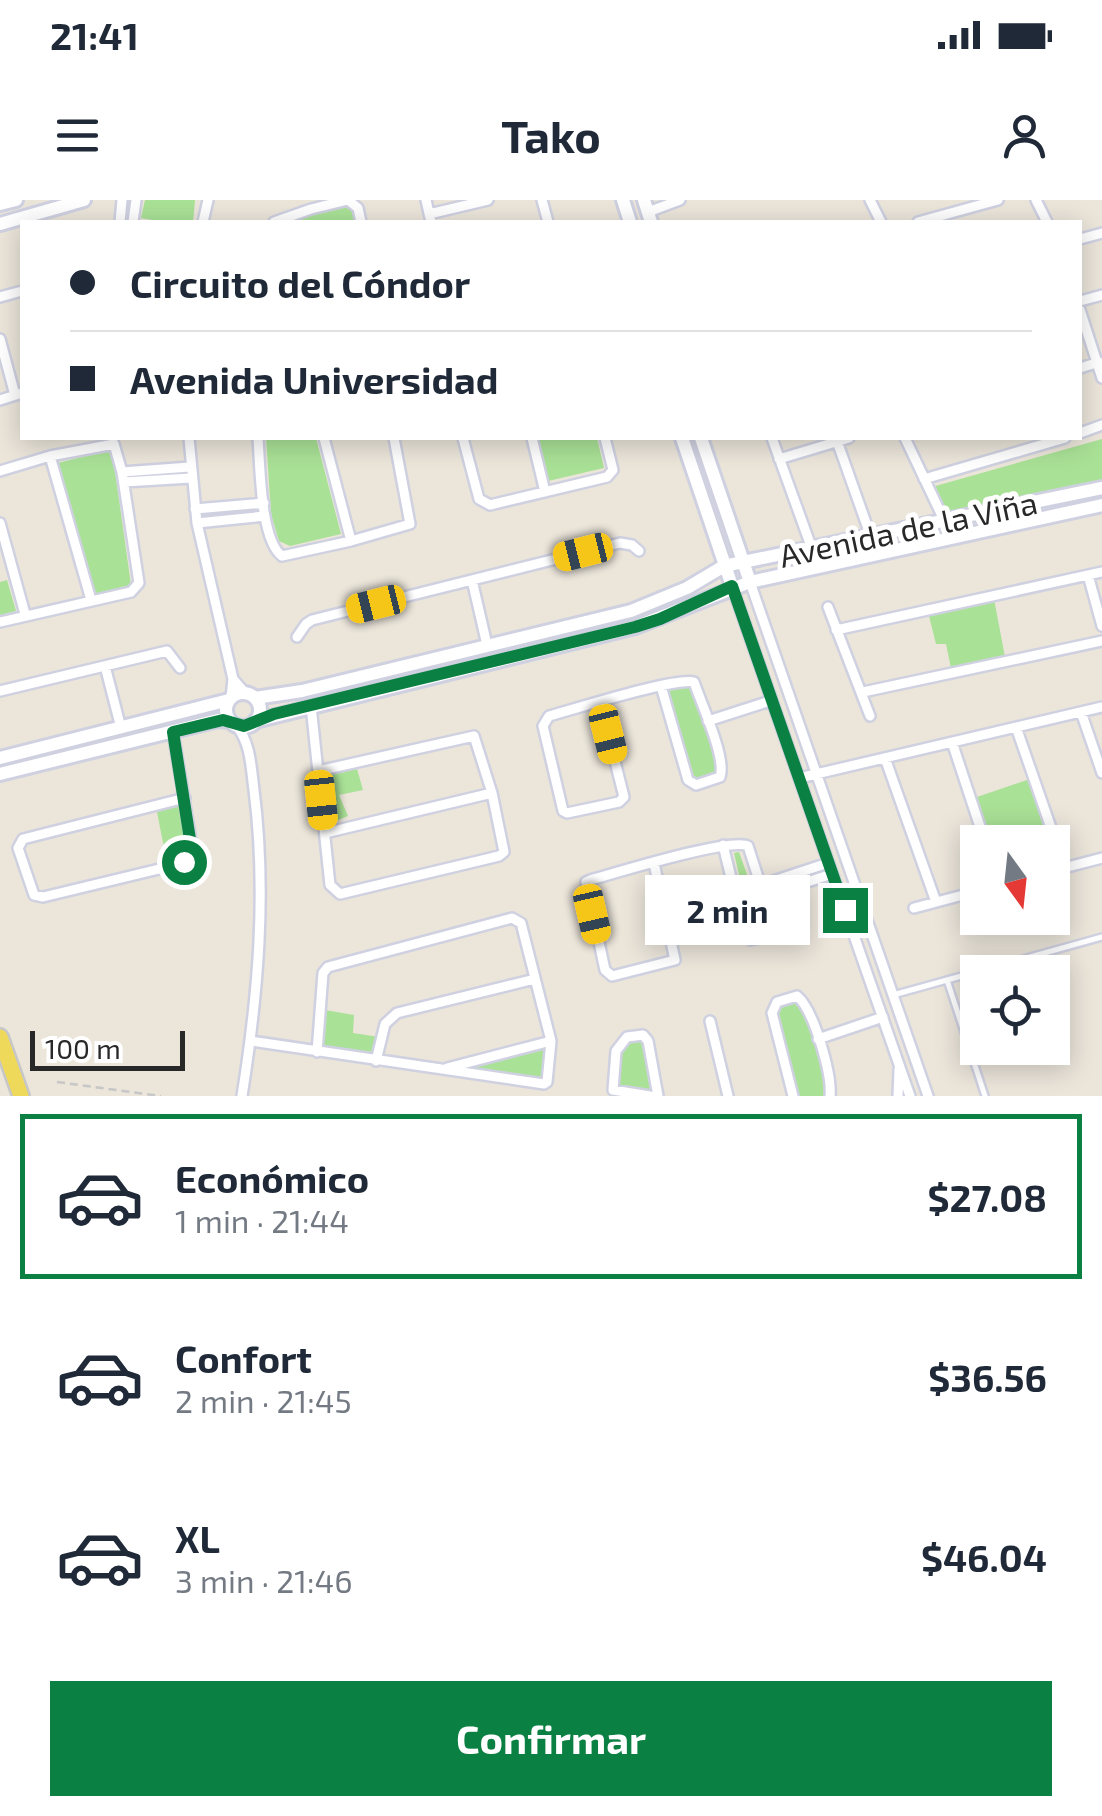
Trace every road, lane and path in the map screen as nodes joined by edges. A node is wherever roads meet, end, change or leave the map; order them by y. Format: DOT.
graph roads {
  1 [pos="16,200"];
  2 [pos="84,200"];
  3 [pos="426,200"];
  4 [pos="488,200"];
  5 [pos="680,200"];
  6 [pos="998,200"];
  7 [pos="322,203"];
  8 [pos="0,204"];
  9 [pos="310,204"];
  10 [pos="648,211"];
  11 [pos="430,218"];
  12 [pos="278,220"];
  13 [pos="360,220"];
  14 [pos="925,220"];
  15 [pos="0,224"];
  16 [pos="1082,315"];
  17 [pos="0,339"];
  18 [pos="1100,362"];
  19 [pos="1102,378"];
  20 [pos="19,394"];
  21 [pos="0,400"];
  22 [pos="189,440"];
  23 [pos="258,440"];
  24 [pos="325,440"];
  25 [pos="394,440"];
  26 [pos="464,440"];
  27 [pos="532,440"];
  28 [pos="606,440"];
  29 [pos="683,440"];
  30 [pos="702,440"];
  31 [pos="773,440"];
  32 [pos="841,440"];
  33 [pos="906,440"];
  34 [pos="1058,440"];
  35 [pos="837,441"];
  36 [pos="50,456"];
  37 [pos="779,459"];
  38 [pos="0,472"];
  39 [pos="191,473"];
  40 [pos="123,477"];
  41 [pos="924,479"];
  42 [pos="1102,488"];
  43 [pos="545,492"];
  44 [pos="264,503"];
  45 [pos="1102,505"];
  46 [pos="195,509"];
  47 [pos="265,516"];
  48 [pos="944,520"];
  49 [pos="0,523"];
  50 [pos="197,523"];
  51 [pos="872,537"];
  52 [pos="352,542"];
  53 [pos="812,549"];
  54 [pos="639,552"];
  55 [pos="743,562"];
  56 [pos="724,566"];
  57 [pos="1102,572"];
  58 [pos="1088,575"];
  59 [pos="472,580"];
  60 [pos="750,582"];
  61 [pos="732,586"];
  62 [pos="91,600"];
  63 [pos="828,607"];
  64 [pos="25,614"];
  65 [pos="0,622"];
  66 [pos="1102,626"];
  67 [pos="836,630"];
  68 [pos="535,634"];
  69 [pos="297,637"];
  70 [pos="1102,640"];
  71 [pos="488,645"];
  72 [pos="538,651"];
  73 [pos="414,664"];
  74 [pos="105,666"];
  75 [pos="180,668"];
  76 [pos="233,679"];
  77 [pos="418,682"];
  78 [pos="662,686"];
  79 [pos="0,691"];
  80 [pos="862,692"];
  81 [pos="250,696"];
  82 [pos="230,700"];
  83 [pos="600,702"];
  84 [pos="770,702"];
  85 [pos="311,706"];
  86 [pos="1102,708"];
  87 [pos="1082,712"];
  88 [pos="870,716"];
  89 [pos="254,722"];
  90 [pos="708,722"];
  91 [pos="233,723"];
  92 [pos="1016,727"];
  93 [pos="121,728"];
  94 [pos="173,732"];
  95 [pos="67,741"];
  96 [pos="952,742"];
  97 [pos="247,744"];
  98 [pos="71,757"];
  99 [pos="0,758"];
  100 [pos="885,758"];
  101 [pos="318,770"];
  102 [pos="1102,773"];
  103 [pos="0,774"];
  104 [pos="817,774"];
  105 [pos="799,778"];
  106 [pos="492,793"];
  107 [pos="184,798"];
  108 [pos="980,825"];
  109 [pos="1049,825"];
  110 [pos="325,834"];
  111 [pos="722,845"];
  112 [pos="1102,858"];
  113 [pos="654,863"];
  114 [pos="1070,866"];
  115 [pos="830,869"];
  116 [pos="762,890"];
  117 [pos="960,896"];
  118 [pos="936,902"];
  119 [pos="914,908"];
  120 [pos="1102,937"];
  121 [pos="535,979"];
  122 [pos="947,980"];
  123 [pos="893,995"];
  124 [pos="882,1017"];
  125 [pos="710,1021"];
  126 [pos="0,1038"];
  127 [pos="818,1038"];
  128 [pos="551,1040"];
  129 [pos="251,1041"];
  130 [pos="317,1052"];
  131 [pos="914,1055"];
  132 [pos="376,1061"];
  133 [pos="898,1062"];
  134 [pos="444,1068"];
  135 [pos="57,1082"];
  136 [pos="21,1096"];
  137 [pos="161,1096"];
  138 [pos="242,1096"];
  139 [pos="654,1096"];
  140 [pos="728,1096"];
  141 [pos="793,1096"];
  142 [pos="830,1096"];
  143 [pos="898,1096"];
  144 [pos="910,1096"];
  145 [pos="928,1096"];
  146 [pos="985,1096"];
  1 -- 8 [label="street"];
  2 -- 15 [label="street"];
  3 -- 11 [label="street"];
  4 -- 11 [label="street"];
  5 -- 10 [label="street"];
  6 -- 14 [label="street"];
  7 -- 9 [label="street"];
  7 -- 13 [label="street"];
  9 -- 12 [label="street"];
  16 -- 18 [label="street"];
  17 -- 20 [label="street"];
  18 -- 19 [label="street"];
  20 -- 21 [label="street"];
  22 -- 39 [label="street"];
  23 -- 44 [label="street"];
  24 -- 52 [label="street"];
  25 -- 52 [label="street"];
  26 -- 43 [label="street"];
  27 -- 43 [label="street"];
  28 -- 43 [label="street"];
  29 -- 56 [label="street"];
  30 -- 55 [label="street"];
  31 -- 37 [label="street"];
  32 -- 35 [label="street"];
  33 -- 41 [label="street"];
  34 -- 41 [label="street"];
  35 -- 37 [label="street"];
  35 -- 51 [label="street"];
  36 -- 38 [label="street"];
  36 -- 40 [label="street"];
  36 -- 62 [label="street"];
  37 -- 53 [label="street"];
  39 -- 40 [label="street"];
  39 -- 46 [label="street"];
  40 -- 62 [label="street"];
  41 -- 48 [label="street"];
  42 -- 48 [label="street, Avenida de la Viña"];
  44 -- 46 [label="street"];
  44 -- 47 [label="street"];
  45 -- 60 [label="street, Avenida de la Viña"];
  46 -- 50 [label="street"];
  47 -- 50 [label="street"];
  47 -- 52 [label="street"];
  48 -- 51 [label="street, Avenida de la Viña"];
  49 -- 64 [label="street"];
  50 -- 76 [label="street"];
  51 -- 53 [label="street, Avenida de la Viña"];
  53 -- 55 [label="street, Avenida de la Viña"];
  54 -- 59 [label="street"];
  55 -- 56 [label="street, Avenida de la Viña"];
  55 -- 60 [label="street"];
  56 -- 61 [label="street"];
  56 -- 68 [label="street, Avenida de la Viña"];
  57 -- 58 [label="street"];
  58 -- 66 [label="street"];
  58 -- 67 [label="street"];
  59 -- 69 [label="street"];
  59 -- 71 [label="street"];
  60 -- 61 [label="street, Avenida de la Viña"];
  60 -- 104 [label="street"];
  61 -- 72 [label="street, Avenida de la Viña"];
  61 -- 84 [label="street"];
  62 -- 64 [label="street"];
  63 -- 67 [label="street"];
  64 -- 65 [label="street"];
  67 -- 80 [label="street"];
  68 -- 71 [label="street, Avenida de la Viña"];
  68 -- 72 [label="street"];
  70 -- 80 [label="street"];
  71 -- 73 [label="street, Avenida de la Viña"];
  72 -- 77 [label="street, Avenida de la Viña"];
  73 -- 77 [label="street"];
  73 -- 81 [label="street, Avenida de la Viña"];
  74 -- 75 [label="street"];
  74 -- 79 [label="street"];
  74 -- 93 [label="street"];
  76 -- 81 [label="street"];
  76 -- 82 [label="street"];
  77 -- 85 [label="street, Avenida de la Viña"];
  78 -- 83 [label="street"];
  78 -- 90 [label="street"];
  78 -- 90 [label="street"];
  80 -- 88 [label="street"];
  81 -- 82 [label="street"];
  81 -- 89 [label="street"];
  82 -- 91 [label="street"];
  82 -- 93 [label="street"];
  83 -- 83 [label="street"];
  84 -- 90 [label="street"];
  84 -- 105 [label="street"];
  85 -- 89 [label="street, Avenida de la Viña"];
  85 -- 101 [label="street"];
  86 -- 87 [label="street"];
  87 -- 92 [label="street"];
  87 -- 102 [label="street"];
  89 -- 91 [label="street"];
  89 -- 97 [label="street"];
  91 -- 94 [label="street"];
  91 -- 97 [label="street"];
  92 -- 96 [label="street"];
  92 -- 109 [label="street"];
  93 -- 95 [label="street"];
  94 -- 98 [label="street"];
  94 -- 107 [label="street"];
  95 -- 98 [label="street"];
  95 -- 99 [label="street"];
  96 -- 100 [label="street"];
  96 -- 108 [label="street"];
  97 -- 129 [label="street"];
  98 -- 103 [label="street"];
  100 -- 104 [label="street"];
  100 -- 118 [label="street"];
  101 -- 106 [label="street"];
  101 -- 110 [label="street"];
  104 -- 105 [label="street"];
  104 -- 123 [label="street"];
  105 -- 115 [label="street"];
  106 -- 110 [label="street"];
  106 -- 110 [label="street"];
  107 -- 107 [label="street"];
  111 -- 113 [label="street"];
  111 -- 116 [label="street"];
  111 -- 116 [label="street"];
  112 -- 114 [label="street"];
  113 -- 113 [label="street"];
  115 -- 116 [label="street"];
  115 -- 124 [label="street"];
  117 -- 118 [label="street"];
  118 -- 119 [label="street"];
  120 -- 122 [label="lane"];
  121 -- 128 [label="street"];
  121 -- 130 [label="street"];
  121 -- 132 [label="street"];
  122 -- 123 [label="lane"];
  122 -- 146 [label="lane"];
  123 -- 131 [label="street"];
  124 -- 127 [label="street"];
  124 -- 133 [label="street"];
  125 -- 140 [label="street"];
  126 -- 136 [label="main road"];
  127 -- 141 [label="street"];
  127 -- 142 [label="street"];
  128 -- 134 [label="street"];
  128 -- 134 [label="street"];
  129 -- 130 [label="street"];
  129 -- 138 [label="street"];
  130 -- 132 [label="street"];
  131 -- 133 [label="street"];
  131 -- 145 [label="street"];
  132 -- 134 [label="street"];
  133 -- 143 [label="street"];
  133 -- 144 [label="street"];
  135 -- 137 [label="path"];
  139 -- 139 [label="street"];
}
